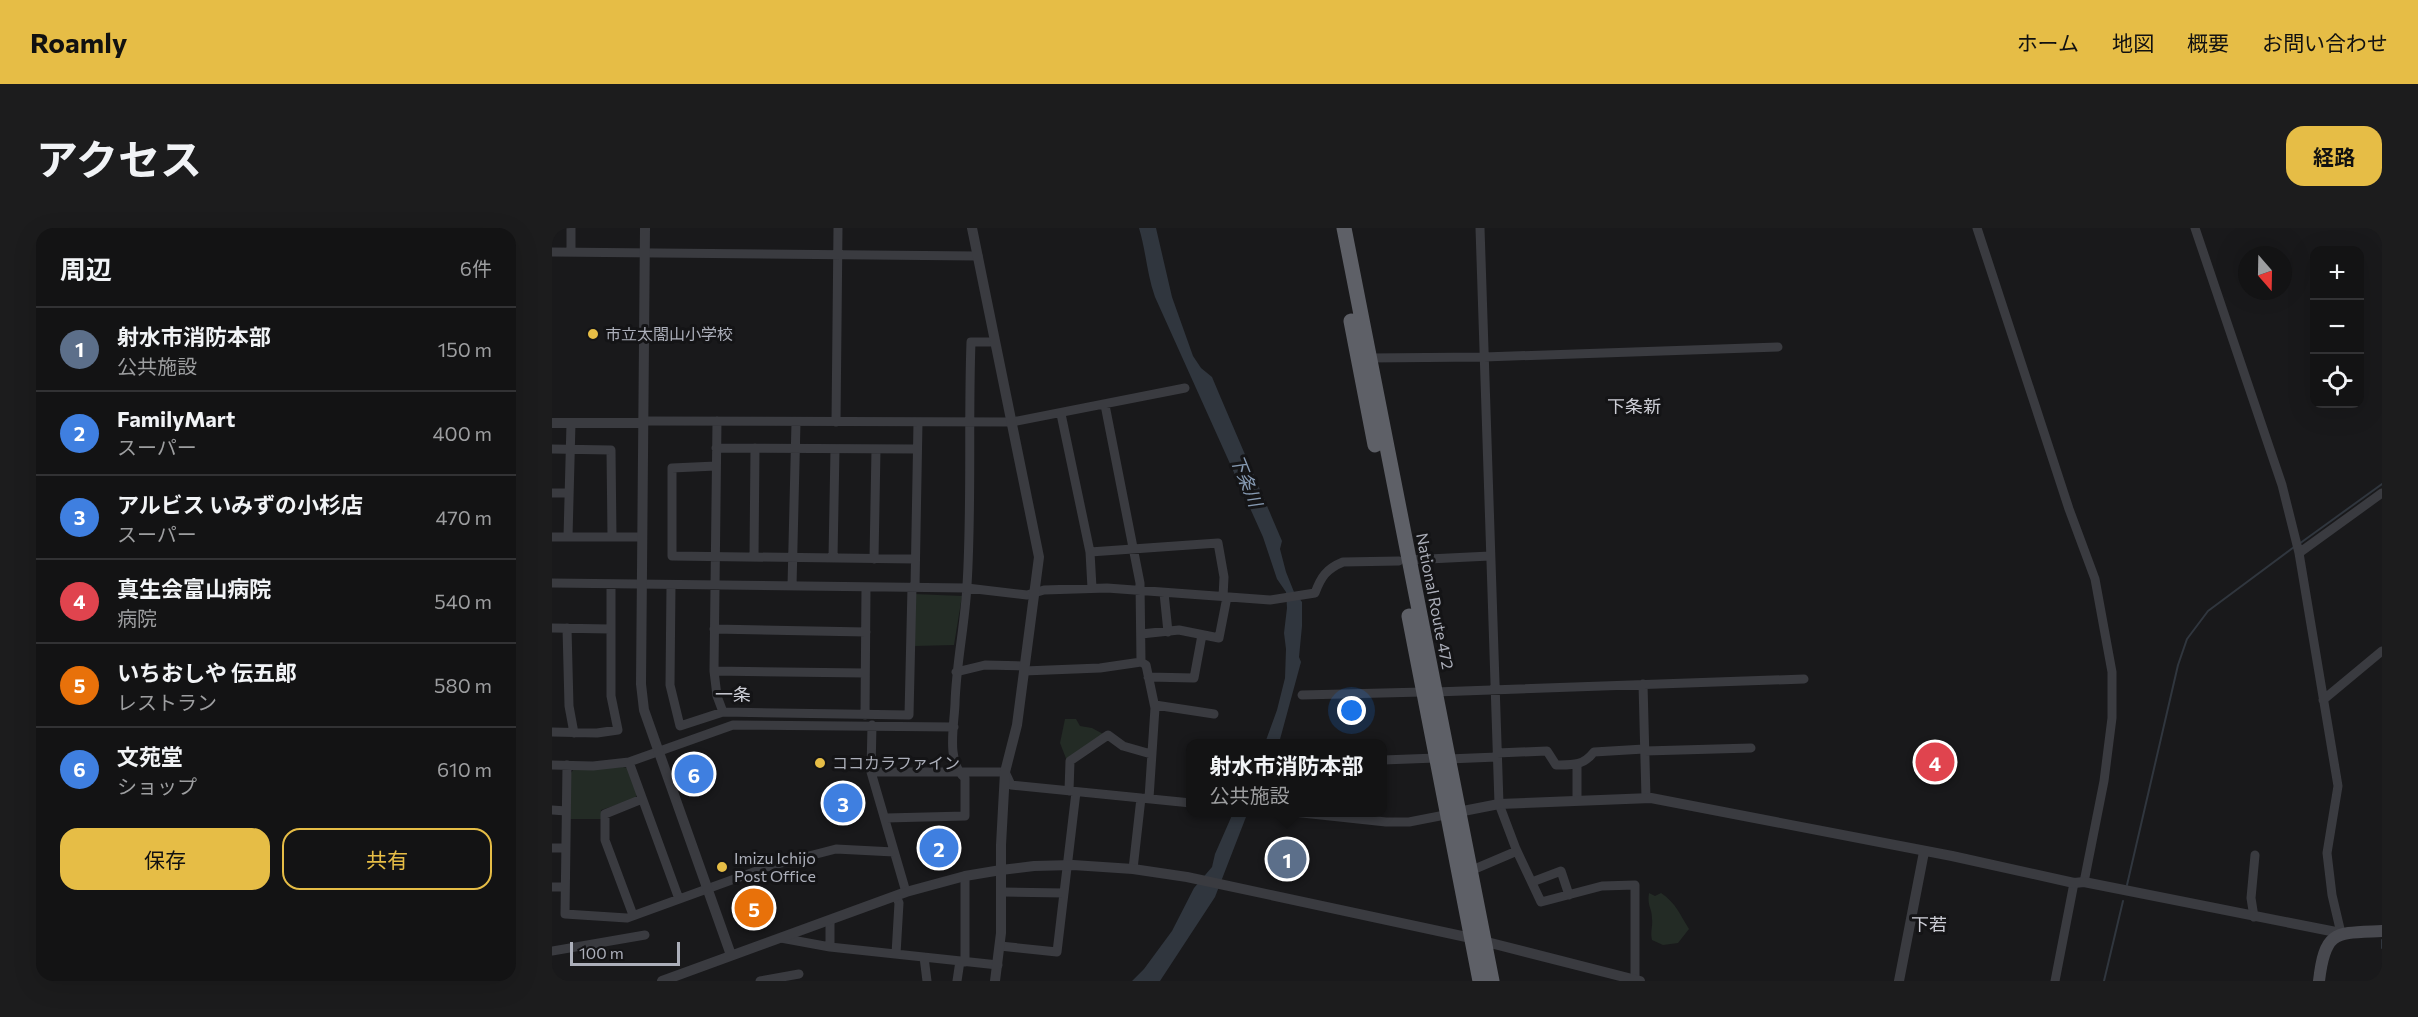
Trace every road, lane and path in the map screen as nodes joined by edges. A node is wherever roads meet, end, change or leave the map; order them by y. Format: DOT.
graph roads {
  1 [pos="571,228"];
  2 [pos="645,228"];
  3 [pos="838,228"];
  4 [pos="972,228"];
  5 [pos="1335,228"];
  6 [pos="1344,228"];
  7 [pos="1480,228"];
  8 [pos="1977,228"];
  9 [pos="2195,228"];
  10 [pos="552,252"];
  11 [pos="571,252"];
  12 [pos="645,252"];
  13 [pos="838,254"];
  14 [pos="978,256"];
  15 [pos="995,342"];
  16 [pos="1778,347"];
  17 [pos="1484,357"];
  18 [pos="1369,358"];
  19 [pos="1185,388"];
  20 [pos="1104,405"];
  21 [pos="1061,414"];
  22 [pos="717,421"];
  23 [pos="642,422"];
  24 [pos="796,422"];
  25 [pos="918,422"];
  26 [pos="969,422"];
  27 [pos="1012,422"];
  28 [pos="552,423"];
  29 [pos="571,423"];
  30 [pos="836,423"];
  31 [pos="716,447"];
  32 [pos="755,448"];
  33 [pos="795,448"];
  34 [pos="835,448"];
  35 [pos="552,449"];
  36 [pos="876,449"];
  37 [pos="917,449"];
  38 [pos="570,450"];
  39 [pos="716,466"];
  40 [pos="552,493"];
  41 [pos="569,493"];
  42 [pos="2382,494"];
  43 [pos="552,537"];
  44 [pos="568,537"];
  45 [pos="612,537"];
  46 [pos="641,537"];
  47 [pos="1134,548"];
  48 [pos="1090,552"];
  49 [pos="2299,553"];
  50 [pos="1490,556"];
  51 [pos="715,557"];
  52 [pos="754,557"];
  53 [pos="793,558"];
  54 [pos="833,558"];
  55 [pos="874,559"];
  56 [pos="915,559"];
  57 [pos="1404,560"];
  58 [pos="552,583"];
  59 [pos="611,584"];
  60 [pos="641,584"];
  61 [pos="671,585"];
  62 [pos="714,585"];
  63 [pos="792,586"];
  64 [pos="866,587"];
  65 [pos="913,587"];
  66 [pos="967,588"];
  67 [pos="1092,588"];
  68 [pos="1140,589"];
  69 [pos="1035,593"];
  70 [pos="1164,593"];
  71 [pos="1225,597"];
  72 [pos="552,628"];
  73 [pos="567,628"];
  74 [pos="610,629"];
  75 [pos="714,629"];
  76 [pos="866,632"];
  77 [pos="1168,632"];
  78 [pos="1141,634"];
  79 [pos="1202,634"];
  80 [pos="2382,651"];
  81 [pos="1141,662"];
  82 [pos="1024,668"];
  83 [pos="714,671"];
  84 [pos="956,672"];
  85 [pos="864,673"];
  86 [pos="1148,677"];
  87 [pos="1804,680"];
  88 [pos="1643,684"];
  89 [pos="1495,688"];
  90 [pos="1429,692"];
  91 [pos="1302,695"];
  92 [pos="2324,700"];
  93 [pos="1155,705"];
  94 [pos="723,712"];
  95 [pos="1214,714"];
  96 [pos="865,715"];
  97 [pos="872,725"];
  98 [pos="954,727"];
  99 [pos="552,732"];
  100 [pos="574,733"];
  101 [pos="1751,748"];
  102 [pos="658,750"];
  103 [pos="1645,750"];
  104 [pos="1151,754"];
  105 [pos="1497,755"];
  106 [pos="1442,758"];
  107 [pos="1387,760"];
  108 [pos="629,762"];
  109 [pos="552,765"];
  110 [pos="567,765"];
  111 [pos="1576,765"];
  112 [pos="871,771"];
  113 [pos="958,772"];
  114 [pos="1005,772"];
  115 [pos="1073,792"];
  116 [pos="1145,798"];
  117 [pos="1646,798"];
  118 [pos="642,800"];
  119 [pos="1577,800"];
  120 [pos="1186,802"];
  121 [pos="1499,804"];
  122 [pos="552,810"];
  123 [pos="566,811"];
  124 [pos="1453,813"];
  125 [pos="1334,817"];
  126 [pos="886,818"];
  127 [pos="552,848"];
  128 [pos="565,848"];
  129 [pos="1517,851"];
  130 [pos="894,852"];
  131 [pos="1924,852"];
  132 [pos="2255,855"];
  133 [pos="1067,865"];
  134 [pos="1133,869"];
  135 [pos="1001,870"];
  136 [pos="1470,871"];
  137 [pos="965,876"];
  138 [pos="1532,882"];
  139 [pos="2079,883"];
  140 [pos="552,887"];
  141 [pos="565,887"];
  142 [pos="709,890"];
  143 [pos="1002,892"];
  144 [pos="1064,893"];
  145 [pos="901,894"];
  146 [pos="1569,895"];
  147 [pos="679,899"];
  148 [pos="633,915"];
  149 [pos="2254,917"];
  150 [pos="830,920"];
  151 [pos="2382,931"];
  152 [pos="2341,933"];
  153 [pos="645,935"];
  154 [pos="781,938"];
  155 [pos="1477,939"];
  156 [pos="1000,946"];
  157 [pos="830,947"];
  158 [pos="552,951"];
  159 [pos="896,954"];
  160 [pos="730,956"];
  161 [pos="924,957"];
  162 [pos="962,961"];
  163 [pos="998,966"];
  164 [pos="799,974"];
  165 [pos="1637,980"];
  166 [pos="662,981"];
  167 [pos="760,981"];
  168 [pos="927,981"];
  169 [pos="957,981"];
  170 [pos="995,981"];
  171 [pos="1480,981"];
  172 [pos="1492,981"];
  173 [pos="1899,981"];
  174 [pos="2055,981"];
  175 [pos="2319,981"];
  1 -- 11 [label="street"];
  2 -- 12 [label="street"];
  3 -- 13 [label="street"];
  4 -- 14 [label="street"];
  5 -- 57 [label="highway, National Route 472"];
  6 -- 18 [label="highway, National Route 472"];
  7 -- 17 [label="street"];
  8 -- 139 [label="street"];
  9 -- 49 [label="street"];
  10 -- 11 [label="street"];
  11 -- 12 [label="street"];
  12 -- 13 [label="street"];
  12 -- 23 [label="street"];
  13 -- 14 [label="street"];
  13 -- 30 [label="street"];
  14 -- 15 [label="street"];
  15 -- 26 [label="street"];
  15 -- 27 [label="street"];
  16 -- 17 [label="street"];
  17 -- 18 [label="street"];
  17 -- 50 [label="street"];
  18 -- 57 [label="highway, National Route 472"];
  19 -- 20 [label="street"];
  20 -- 21 [label="street"];
  20 -- 47 [label="street"];
  21 -- 27 [label="street"];
  21 -- 48 [label="street"];
  22 -- 23 [label="street"];
  22 -- 24 [label="street"];
  22 -- 31 [label="street"];
  23 -- 29 [label="street"];
  23 -- 46 [label="street"];
  24 -- 30 [label="street"];
  24 -- 33 [label="street"];
  25 -- 26 [label="street"];
  25 -- 30 [label="street"];
  25 -- 37 [label="street"];
  26 -- 27 [label="street"];
  26 -- 66 [label="street"];
  27 -- 69 [label="street"];
  28 -- 29 [label="street"];
  29 -- 38 [label="street"];
  31 -- 32 [label="street"];
  31 -- 39 [label="street"];
  32 -- 33 [label="street"];
  32 -- 52 [label="street"];
  33 -- 34 [label="street"];
  33 -- 53 [label="street"];
  34 -- 36 [label="street"];
  34 -- 54 [label="street"];
  35 -- 38 [label="street"];
  36 -- 37 [label="street"];
  36 -- 55 [label="street"];
  37 -- 56 [label="street"];
  38 -- 41 [label="street"];
  38 -- 45 [label="street"];
  39 -- 51 [label="street"];
  39 -- 51 [label="street"];
  40 -- 41 [label="street"];
  41 -- 44 [label="street"];
  42 -- 49 [label="street"];
  43 -- 44 [label="street"];
  44 -- 45 [label="street"];
  45 -- 46 [label="street"];
  46 -- 60 [label="street"];
  47 -- 48 [label="street"];
  47 -- 68 [label="street"];
  47 -- 71 [label="street"];
  48 -- 67 [label="street"];
  49 -- 92 [label="street"];
  50 -- 57 [label="street"];
  50 -- 89 [label="street"];
  51 -- 52 [label="street"];
  51 -- 62 [label="street"];
  52 -- 53 [label="street"];
  53 -- 54 [label="street"];
  53 -- 63 [label="street"];
  54 -- 55 [label="street"];
  55 -- 56 [label="street"];
  56 -- 65 [label="street"];
  57 -- 71 [label="street"];
  57 -- 90 [label="highway, National Route 472"];
  58 -- 59 [label="street"];
  59 -- 60 [label="street"];
  59 -- 74 [label="street"];
  60 -- 61 [label="street"];
  60 -- 102 [label="street"];
  61 -- 62 [label="street"];
  61 -- 94 [label="street"];
  62 -- 63 [label="street"];
  62 -- 75 [label="street"];
  63 -- 64 [label="street"];
  64 -- 65 [label="street"];
  64 -- 76 [label="street"];
  65 -- 66 [label="street"];
  65 -- 96 [label="street"];
  66 -- 69 [label="street"];
  66 -- 84 [label="street"];
  67 -- 68 [label="street"];
  67 -- 69 [label="street"];
  68 -- 70 [label="street"];
  68 -- 78 [label="street"];
  69 -- 82 [label="street"];
  70 -- 71 [label="street"];
  70 -- 77 [label="street"];
  71 -- 79 [label="street"];
  72 -- 73 [label="street"];
  73 -- 74 [label="street"];
  73 -- 100 [label="street"];
  74 -- 100 [label="street"];
  75 -- 76 [label="street"];
  75 -- 83 [label="street"];
  76 -- 85 [label="street"];
  77 -- 78 [label="street"];
  77 -- 79 [label="street"];
  78 -- 81 [label="street"];
  79 -- 86 [label="street"];
  80 -- 92 [label="street"];
  81 -- 82 [label="street"];
  81 -- 86 [label="street"];
  82 -- 84 [label="street"];
  82 -- 114 [label="street"];
  83 -- 85 [label="street"];
  83 -- 94 [label="street"];
  84 -- 98 [label="street"];
  85 -- 96 [label="street"];
  86 -- 93 [label="street"];
  87 -- 88 [label="street"];
  88 -- 89 [label="street"];
  88 -- 103 [label="street"];
  89 -- 90 [label="street"];
  89 -- 105 [label="street"];
  90 -- 91 [label="street"];
  90 -- 106 [label="highway, National Route 472"];
  92 -- 152 [label="street"];
  93 -- 95 [label="street"];
  93 -- 104 [label="street"];
  94 -- 96 [label="street"];
  97 -- 98 [label="street"];
  97 -- 102 [label="street"];
  97 -- 112 [label="street"];
  98 -- 113 [label="street"];
  99 -- 100 [label="street"];
  101 -- 103 [label="street"];
  102 -- 108 [label="street"];
  102 -- 142 [label="street"];
  103 -- 111 [label="street"];
  103 -- 117 [label="street"];
  104 -- 115 [label="street"];
  104 -- 116 [label="street"];
  105 -- 106 [label="street"];
  105 -- 111 [label="street"];
  105 -- 121 [label="street"];
  106 -- 107 [label="street"];
  106 -- 124 [label="highway, National Route 472"];
  108 -- 110 [label="street"];
  108 -- 118 [label="street"];
  109 -- 110 [label="street"];
  110 -- 123 [label="street"];
  111 -- 119 [label="street"];
  112 -- 113 [label="street"];
  112 -- 126 [label="street"];
  113 -- 114 [label="street"];
  113 -- 126 [label="street"];
  114 -- 115 [label="street"];
  114 -- 135 [label="street"];
  115 -- 116 [label="street"];
  115 -- 133 [label="street"];
  116 -- 120 [label="street"];
  116 -- 134 [label="street"];
  117 -- 119 [label="street"];
  117 -- 131 [label="street"];
  118 -- 147 [label="street"];
  118 -- 148 [label="street"];
  119 -- 121 [label="street"];
  121 -- 124 [label="street"];
  121 -- 129 [label="street"];
  122 -- 123 [label="street"];
  123 -- 128 [label="street"];
  124 -- 125 [label="street"];
  124 -- 136 [label="highway, National Route 472"];
  124 -- 155 [label="highway, National Route 472"];
  126 -- 130 [label="street"];
  127 -- 128 [label="street"];
  128 -- 141 [label="street"];
  129 -- 136 [label="street"];
  129 -- 138 [label="street"];
  130 -- 142 [label="street"];
  130 -- 145 [label="street"];
  131 -- 139 [label="street"];
  131 -- 173 [label="street"];
  132 -- 149 [label="street"];
  133 -- 134 [label="street"];
  133 -- 135 [label="street"];
  133 -- 144 [label="street"];
  134 -- 155 [label="street"];
  135 -- 137 [label="street"];
  135 -- 143 [label="street"];
  136 -- 155 [label="highway, National Route 472"];
  137 -- 145 [label="street"];
  137 -- 162 [label="street"];
  138 -- 146 [label="street"];
  138 -- 146 [label="street"];
  139 -- 149 [label="street"];
  139 -- 174 [label="street"];
  140 -- 141 [label="street"];
  141 -- 148 [label="street"];
  142 -- 147 [label="street"];
  142 -- 160 [label="street"];
  143 -- 144 [label="street"];
  143 -- 156 [label="street"];
  144 -- 156 [label="street"];
  145 -- 150 [label="street"];
  145 -- 159 [label="street"];
  146 -- 165 [label="street"];
  147 -- 148 [label="street"];
  149 -- 152 [label="street"];
  150 -- 154 [label="street"];
  150 -- 157 [label="street"];
  151 -- 152 [label="main road"];
  152 -- 175 [label="main road"];
  153 -- 158 [label="street"];
  154 -- 157 [label="street"];
  154 -- 160 [label="street"];
  155 -- 165 [label="street"];
  155 -- 171 [label="highway, National Route 472"];
  155 -- 172 [label="highway, National Route 472"];
  156 -- 163 [label="street"];
  157 -- 159 [label="street"];
  159 -- 161 [label="street"];
  160 -- 166 [label="street"];
  161 -- 162 [label="street"];
  161 -- 168 [label="street"];
  162 -- 163 [label="street"];
  162 -- 169 [label="street"];
  163 -- 170 [label="street"];
  164 -- 167 [label="street"];
}
